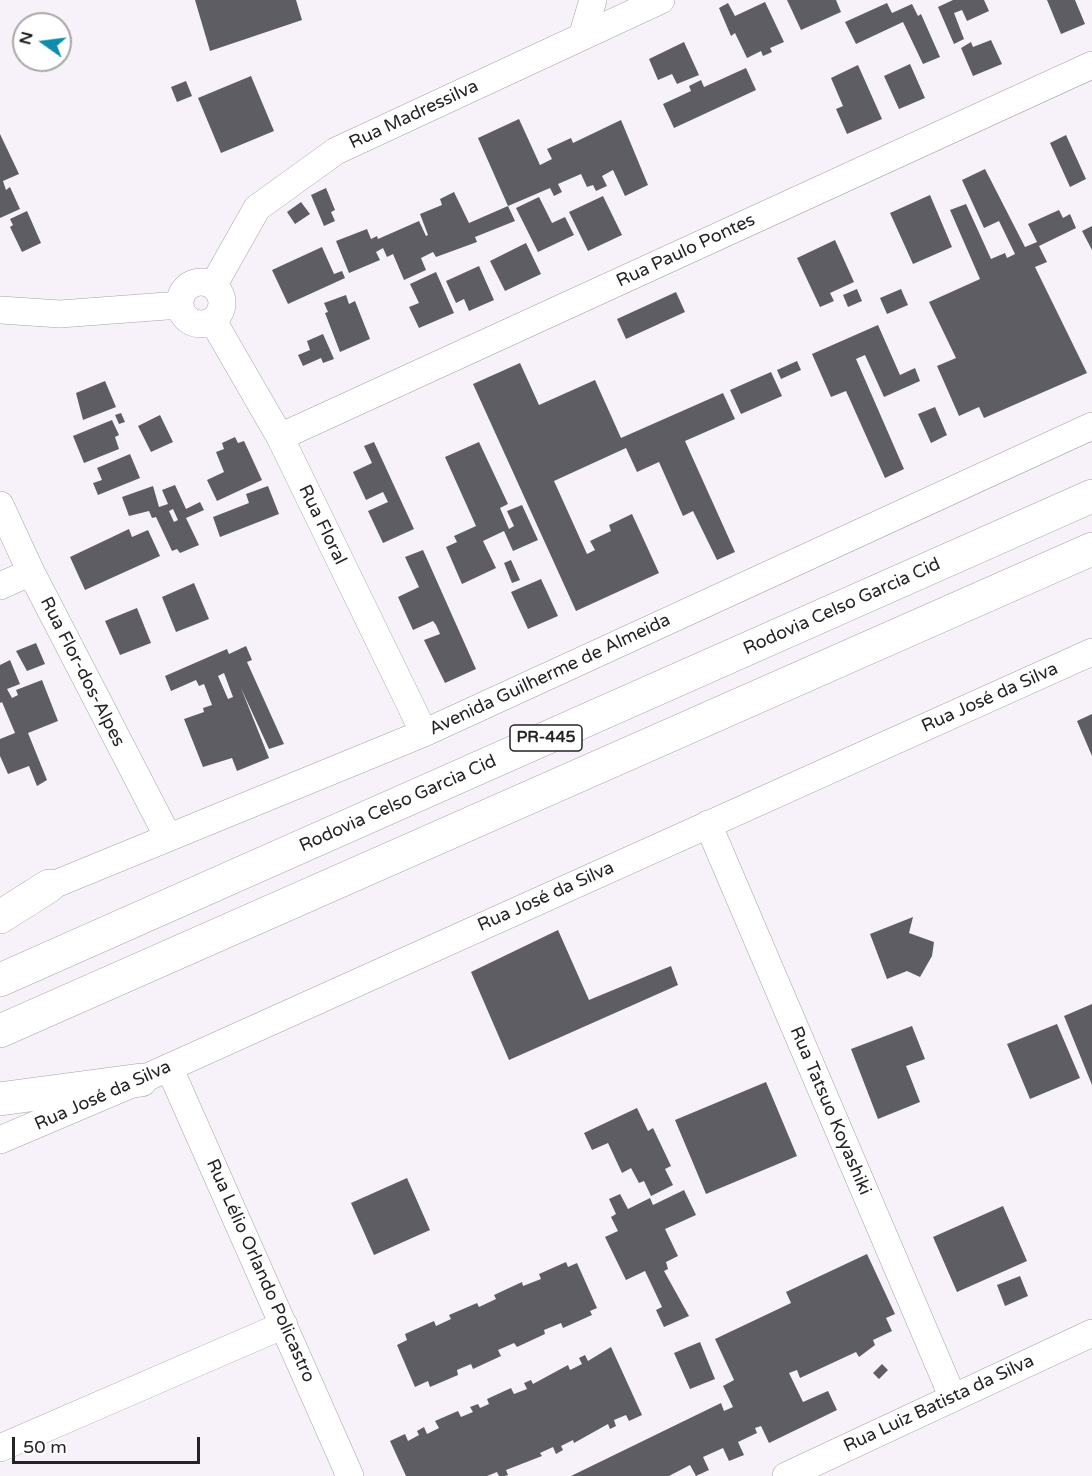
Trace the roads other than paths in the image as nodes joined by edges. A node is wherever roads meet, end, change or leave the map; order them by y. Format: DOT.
graph roads {
  1 [pos="593,0"];
  2 [pos="661,0"];
  3 [pos="582,37"];
  4 [pos="1092,66"];
  5 [pos="213,286"];
  6 [pos="180,305"];
  7 [pos="0,310"];
  8 [pos="213,321"];
  9 [pos="1092,426"];
  10 [pos="280,437"];
  11 [pos="1092,496"];
  12 [pos="0,505"];
  13 [pos="10,548"];
  14 [pos="1092,549"];
  15 [pos="31,572"];
  16 [pos="0,586"];
  17 [pos="1092,652"];
  18 [pos="424,734"];
  19 [pos="708,825"];
  20 [pos="168,837"];
  21 [pos="50,886"];
  22 [pos="0,907"];
  23 [pos="0,917"];
  24 [pos="0,980"];
  25 [pos="0,1031"];
  26 [pos="155,1074"];
  27 [pos="0,1098"];
  28 [pos="0,1140"];
  29 [pos="284,1326"];
  30 [pos="1092,1333"];
  31 [pos="953,1398"];
  32 [pos="0,1448"];
  33 [pos="350,1476"];
  34 [pos="786,1476"];
  1 -- 3 [label="street"];
  2 -- 3 [label="street, Rua Madressilva"];
  3 -- 5 [label="street, Rua Madressilva"];
  4 -- 10 [label="street, Rua Paulo Pontes"];
  5 -- 6 [label="street"];
  5 -- 8 [label="street"];
  6 -- 7 [label="street"];
  6 -- 8 [label="street"];
  8 -- 10 [label="street, Rua Floral"];
  9 -- 18 [label="street, Avenida Guilherme de Almeida"];
  10 -- 18 [label="street, Rua Floral"];
  11 -- 24 [label="highway, Rodovia Celso Garcia Cid / PR-445"];
  12 -- 13 [label="street, Rua Flor-dos-Alpes"];
  13 -- 15 [label="street, Rua Flor-dos-Alpes"];
  14 -- 25 [label="highway, PR-445"];
  15 -- 16 [label="street"];
  15 -- 20 [label="street, Rua Flor-dos-Alpes"];
  17 -- 19 [label="street, Rua José da Silva"];
  18 -- 20 [label="street, Avenida Guilherme de Almeida"];
  19 -- 26 [label="street, Rua José da Silva"];
  19 -- 31 [label="street, Rua Tatsuo Koyashiki"];
  20 -- 21 [label="street, Avenida Guilherme de Almeida"];
  21 -- 22 [label="street, Avenida Guilherme de Almeida"];
  21 -- 23 [label="highway"];
  26 -- 27 [label="highway"];
  26 -- 28 [label="street, Rua José da Silva"];
  26 -- 29 [label="street, Rua Lélio Orlando Policastro"];
  29 -- 32 [label="street"];
  29 -- 33 [label="street, Rua Lélio Orlando Policastro"];
  30 -- 31 [label="street, Rua Luiz Batista da Silva"];
  31 -- 34 [label="street, Rua Luiz Batista da Silva"];
}
